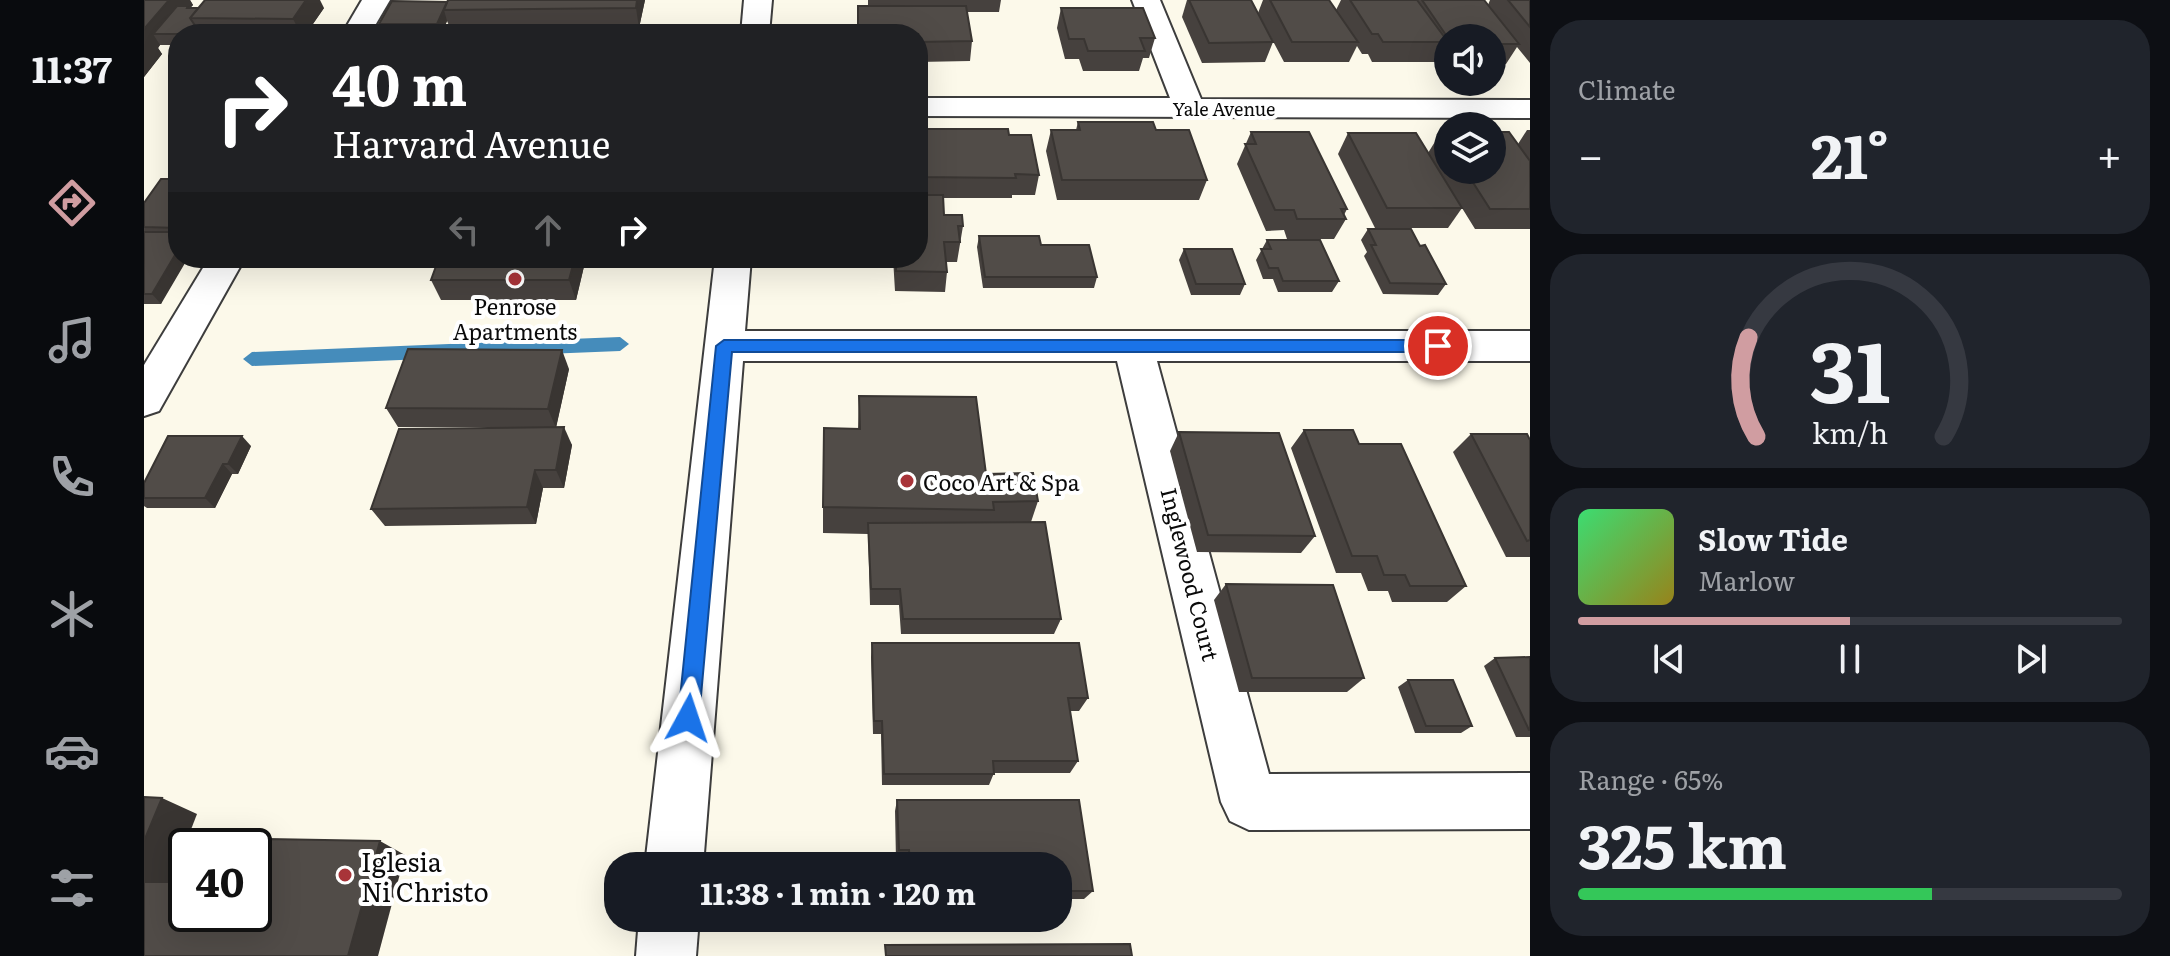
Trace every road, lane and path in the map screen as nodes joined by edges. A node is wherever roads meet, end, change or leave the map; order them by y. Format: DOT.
graph roads {
  1 [pos="376,0"];
  2 [pos="758,0"];
  3 [pos="1146,0"];
  4 [pos="362,24"];
  5 [pos="756,24"];
  6 [pos="928,107"];
  7 [pos="1189,108"];
  8 [pos="1530,109"];
  9 [pos="221,268"];
  10 [pos="732,268"];
  11 [pos="724,346"];
  12 [pos="1133,346"];
  13 [pos="1530,346"];
  14 [pos="144,400"];
  15 [pos="1530,801"];
  16 [pos="675,852"];
  17 [pos="668,932"];
  18 [pos="666,956"];
  1 -- 4 [label="street"];
  2 -- 5 [label="street"];
  3 -- 7 [label="street"];
  6 -- 7 [label="street, Yale Avenue"];
  7 -- 8 [label="street, Yale Avenue"];
  9 -- 14 [label="street"];
  10 -- 11 [label="street"];
  11 -- 12 [label="street"];
  11 -- 16 [label="street"];
  12 -- 13 [label="street"];
  12 -- 15 [label="street, Inglewood Court"];
  17 -- 18 [label="street"];
}
